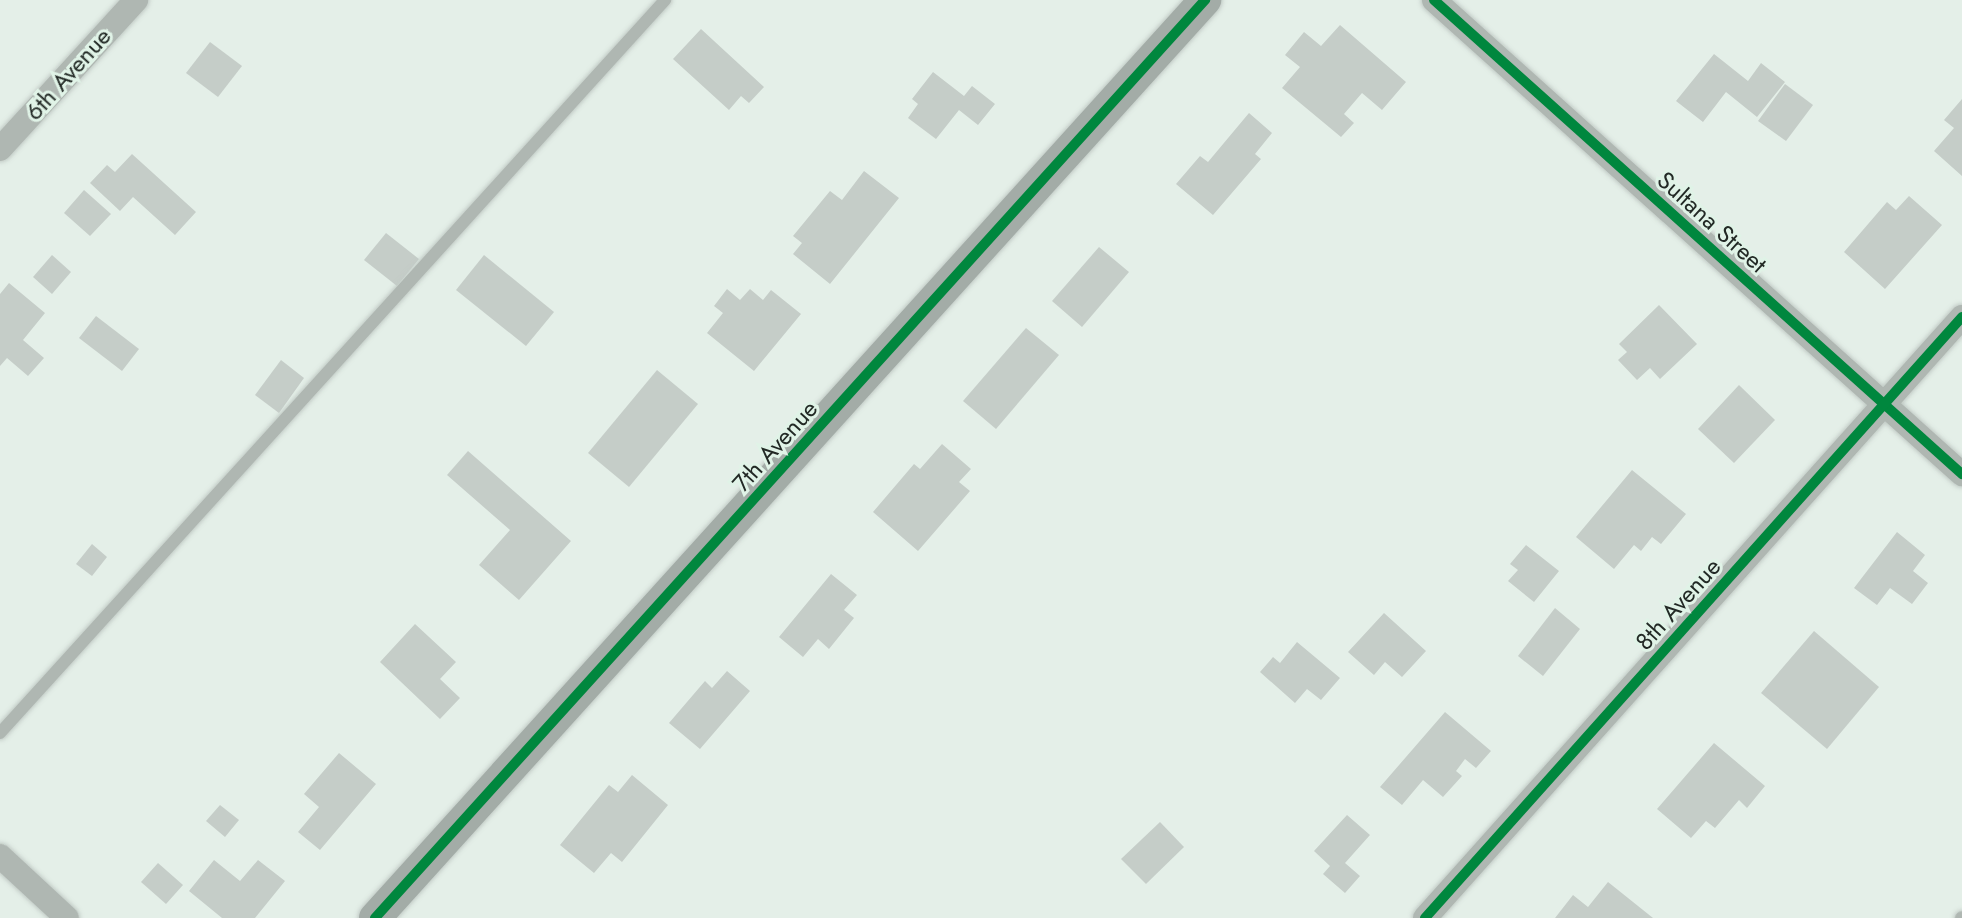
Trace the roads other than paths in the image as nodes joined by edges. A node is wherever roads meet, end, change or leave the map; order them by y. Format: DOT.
graph roads {
  1 [pos="136,0"];
  2 [pos="665,0"];
  3 [pos="1205,0"];
  4 [pos="1434,0"];
  5 [pos="0,149"];
  6 [pos="1962,317"];
  7 [pos="1884,403"];
  8 [pos="1962,474"];
  9 [pos="0,733"];
  10 [pos="0,856"];
  11 [pos="67,918"];
  12 [pos="375,918"];
  13 [pos="1425,918"];
  1 -- 5 [label="street, 6th Avenue"];
  2 -- 9 [label="lane"];
  3 -- 12 [label="street, 7th Avenue"];
  4 -- 7 [label="street, Sultana Street"];
  6 -- 7 [label="street, 8th Avenue"];
  7 -- 8 [label="street, Sultana Street"];
  7 -- 13 [label="street, 8th Avenue"];
  10 -- 11 [label="street"];
}
